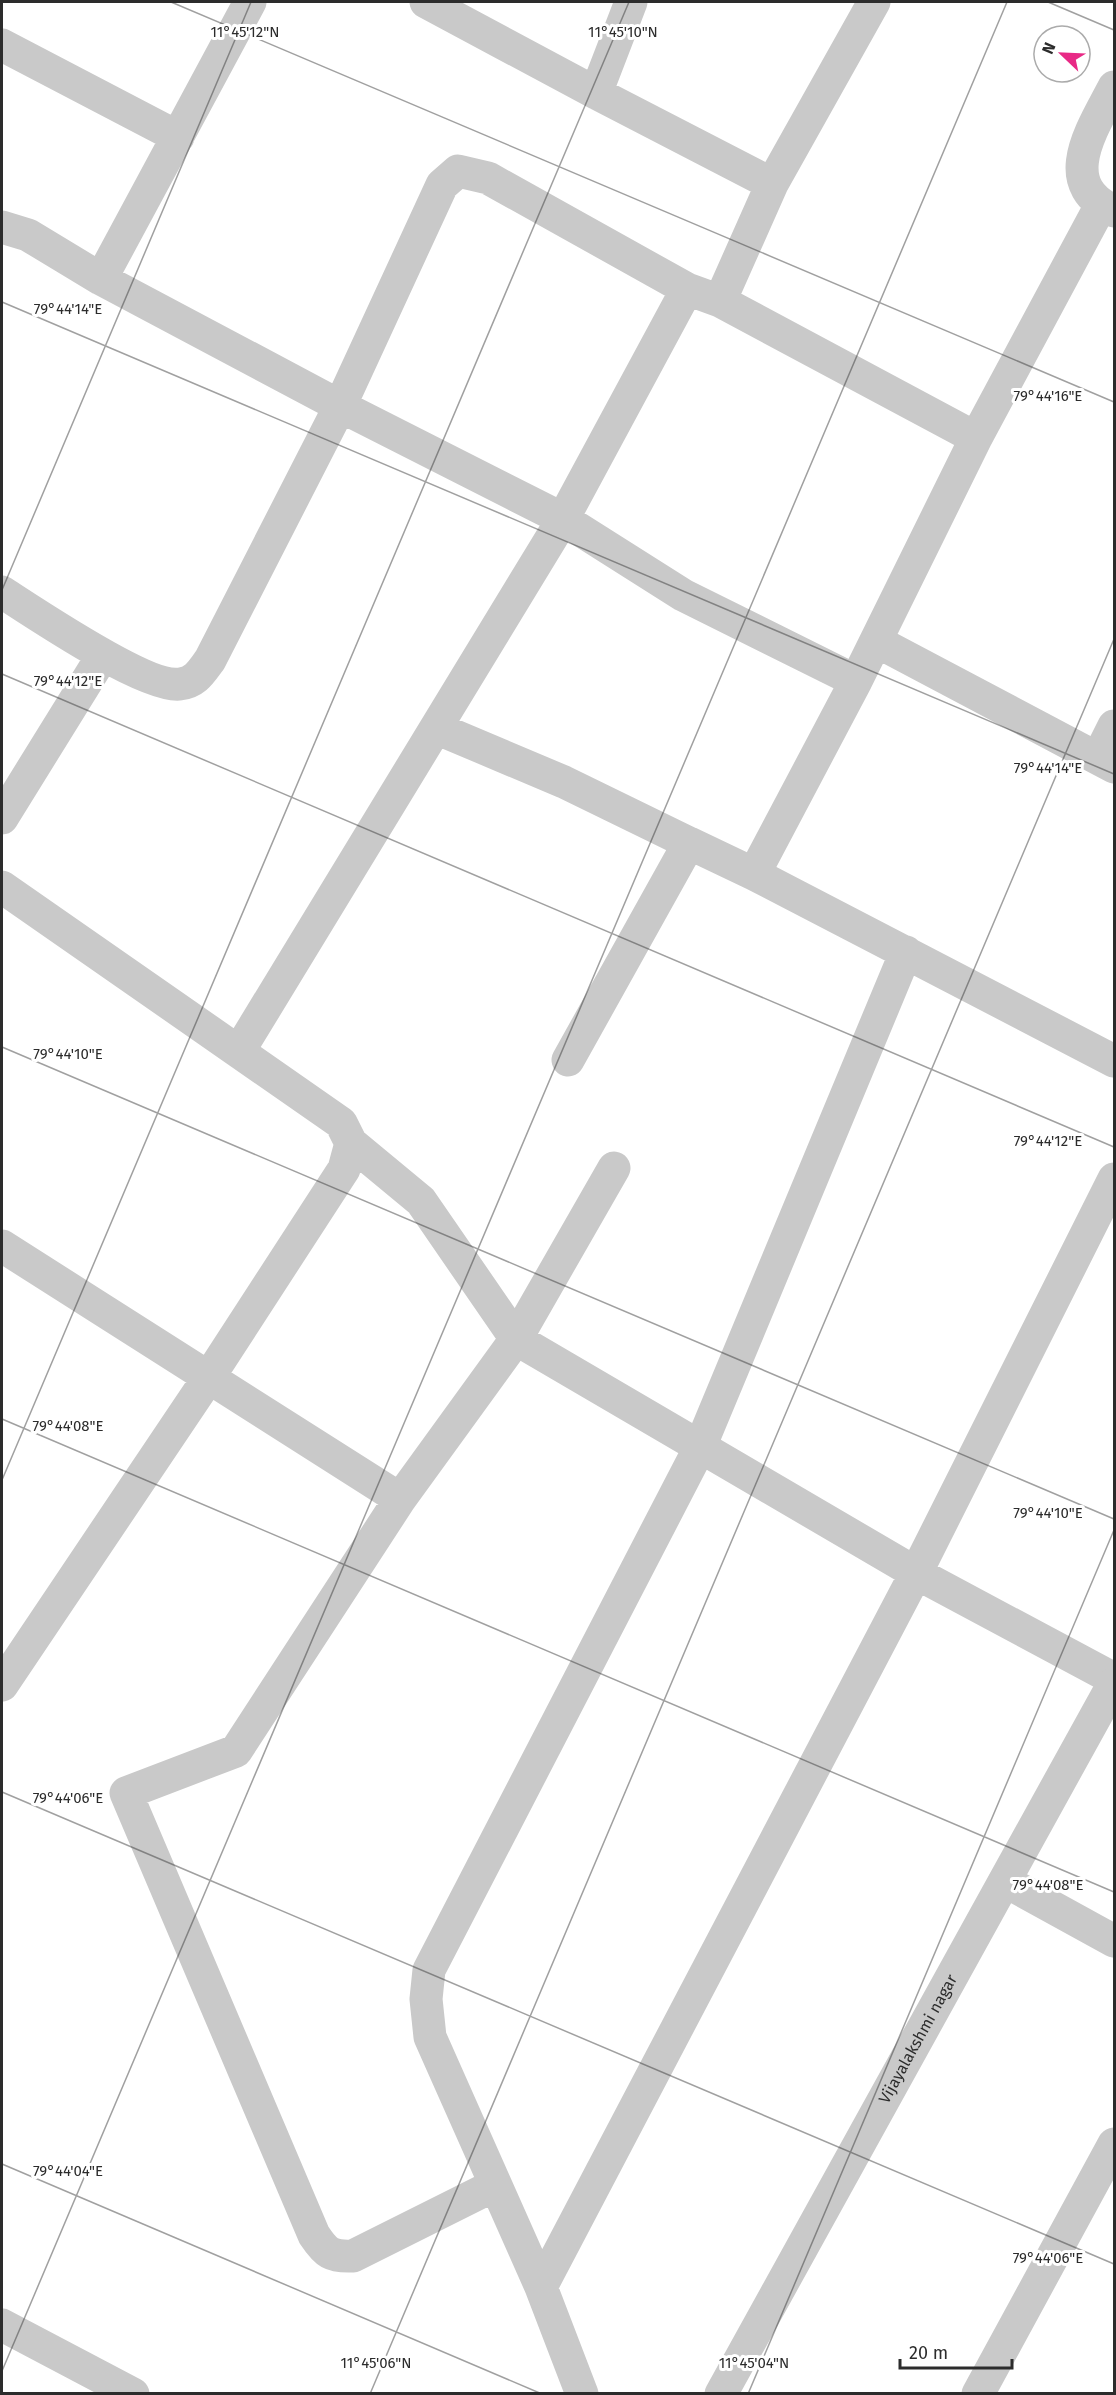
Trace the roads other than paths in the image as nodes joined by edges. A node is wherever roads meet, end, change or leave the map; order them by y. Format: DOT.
graph roads {
  1 [pos="250,2"];
  2 [pos="426,2"];
  3 [pos="631,2"];
  4 [pos="874,2"];
  5 [pos="2,45"];
  6 [pos="1114,87"];
  7 [pos="596,93"];
  8 [pos="178,137"];
  9 [pos="772,184"];
  10 [pos="1108,208"];
  11 [pos="2,227"];
  12 [pos="101,279"];
  13 [pos="687,289"];
  14 [pos="720,301"];
  15 [pos="340,406"];
  16 [pos="976,438"];
  17 [pos="563,519"];
  18 [pos="2,592"];
  19 [pos="876,641"];
  20 [pos="102,655"];
  21 [pos="856,681"];
  22 [pos="1114,726"];
  23 [pos="435,728"];
  24 [pos="1106,763"];
  25 [pos="2,818"];
  26 [pos="689,843"];
  27 [pos="754,874"];
  28 [pos="2,887"];
  29 [pos="906,952"];
  30 [pos="240,1051"];
  31 [pos="568,1060"];
  32 [pos="1114,1061"];
  33 [pos="351,1143"];
  34 [pos="614,1168"];
  35 [pos="1114,1179"];
  36 [pos="2,1246"];
  37 [pos="516,1339"];
  38 [pos="209,1377"];
  39 [pos="700,1447"];
  40 [pos="400,1499"];
  41 [pos="916,1573"];
  42 [pos="1114,1681"];
  43 [pos="2,1685"];
  44 [pos="1005,1881"];
  45 [pos="1114,1941"];
  46 [pos="1114,2144"];
  47 [pos="495,2185"];
  48 [pos="541,2287"];
  49 [pos="2,2325"];
  50 [pos="133,2394"];
  51 [pos="582,2394"];
  52 [pos="720,2394"];
  53 [pos="978,2394"];
  1 -- 8 [label="street"];
  2 -- 7 [label="street"];
  3 -- 7 [label="street"];
  4 -- 9 [label="street"];
  5 -- 8 [label="street"];
  6 -- 10 [label="street"];
  7 -- 9 [label="street"];
  8 -- 12 [label="street"];
  9 -- 14 [label="street"];
  10 -- 16 [label="street"];
  11 -- 12 [label="street"];
  12 -- 15 [label="street"];
  13 -- 14 [label="street"];
  13 -- 15 [label="street"];
  13 -- 17 [label="street"];
  14 -- 16 [label="street"];
  15 -- 17 [label="street"];
  15 -- 20 [label="street"];
  16 -- 19 [label="street"];
  17 -- 21 [label="street"];
  17 -- 23 [label="street"];
  18 -- 20 [label="street"];
  19 -- 21 [label="street"];
  19 -- 24 [label="street"];
  20 -- 25 [label="street"];
  21 -- 27 [label="street"];
  22 -- 24 [label="street"];
  23 -- 26 [label="street"];
  23 -- 30 [label="street"];
  26 -- 27 [label="street"];
  26 -- 31 [label="street"];
  27 -- 29 [label="street"];
  28 -- 30 [label="street"];
  29 -- 32 [label="street"];
  29 -- 39 [label="street"];
  30 -- 33 [label="street"];
  33 -- 37 [label="street"];
  33 -- 38 [label="street"];
  34 -- 37 [label="street"];
  35 -- 41 [label="street"];
  36 -- 38 [label="street"];
  37 -- 39 [label="street"];
  37 -- 40 [label="street"];
  38 -- 40 [label="street"];
  38 -- 43 [label="street"];
  39 -- 41 [label="street"];
  39 -- 47 [label="street"];
  40 -- 47 [label="street"];
  41 -- 42 [label="street"];
  41 -- 48 [label="street"];
  42 -- 44 [label="street, Vijayalakshmi nagar"];
  44 -- 45 [label="street"];
  44 -- 52 [label="street, Vijayalakshmi nagar"];
  46 -- 53 [label="street"];
  47 -- 48 [label="street"];
  48 -- 51 [label="street"];
  49 -- 50 [label="street"];
}
